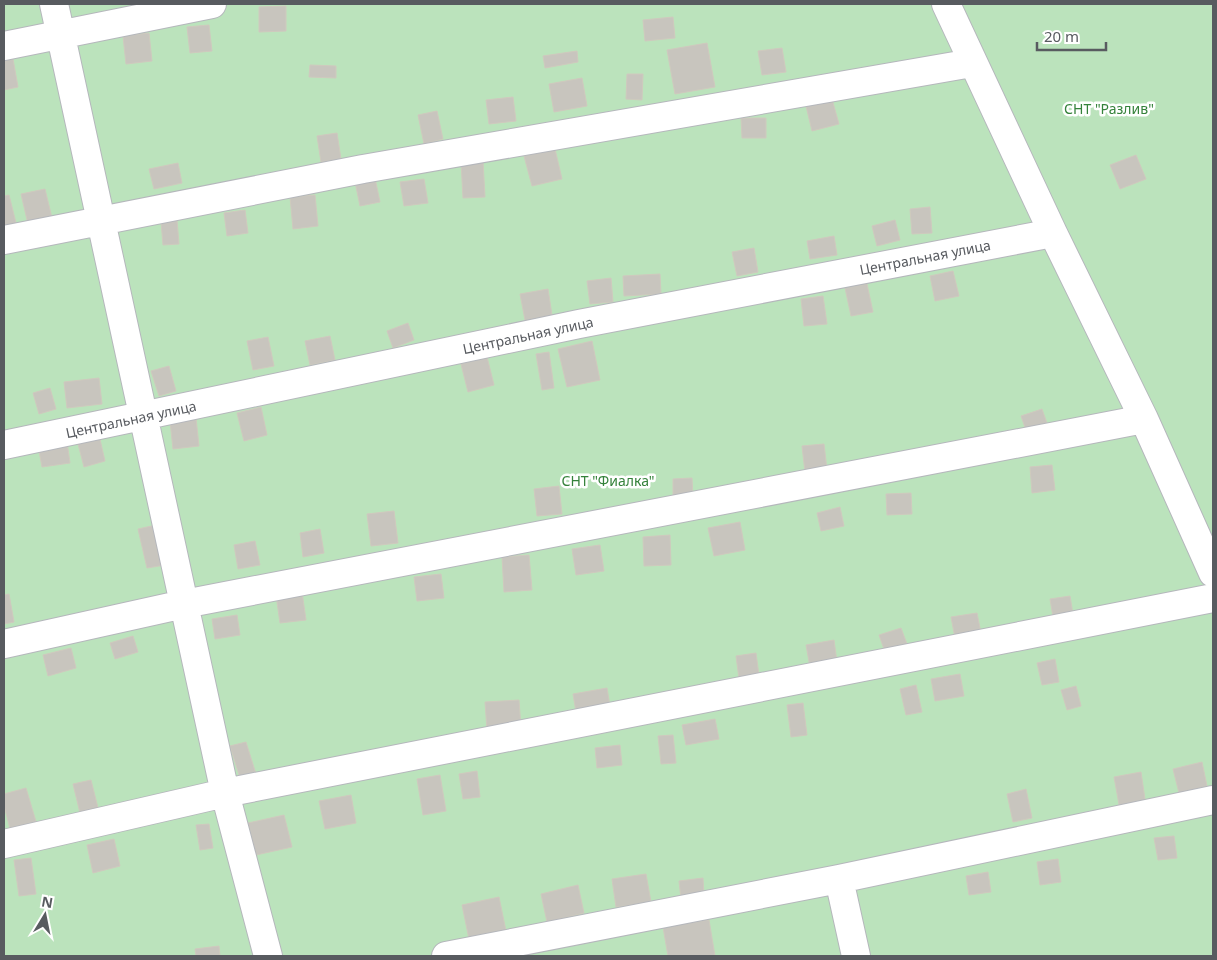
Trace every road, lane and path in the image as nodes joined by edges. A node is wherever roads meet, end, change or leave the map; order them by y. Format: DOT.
graph roads {
  1 [pos="54,4"];
  2 [pos="212,4"];
  3 [pos="946,4"];
  4 [pos="61,35"];
  5 [pos="4,46"];
  6 [pos="972,63"];
  7 [pos="102,219"];
  8 [pos="1053,233"];
  9 [pos="4,240"];
  10 [pos="142,417"];
  11 [pos="1144,419"];
  12 [pos="4,445"];
  13 [pos="1213,573"];
  14 [pos="1213,598"];
  15 [pos="184,604"];
  16 [pos="4,644"];
  17 [pos="225,793"];
  18 [pos="1213,800"];
  19 [pos="4,844"];
  20 [pos="839,879"];
  21 [pos="268,956"];
  22 [pos="446,956"];
  23 [pos="856,956"];
  1 -- 4 [label="street"];
  2 -- 4 [label="street"];
  3 -- 6 [label="street"];
  4 -- 5 [label="street"];
  4 -- 7 [label="street"];
  6 -- 7 [label="street"];
  6 -- 8 [label="street"];
  7 -- 9 [label="street"];
  7 -- 10 [label="street"];
  8 -- 10 [label="street, Центральная улица"];
  8 -- 11 [label="street"];
  10 -- 12 [label="street, Центральная улица"];
  10 -- 15 [label="street"];
  11 -- 13 [label="street"];
  11 -- 15 [label="street"];
  14 -- 17 [label="street"];
  15 -- 16 [label="street"];
  15 -- 17 [label="street"];
  17 -- 19 [label="street"];
  17 -- 21 [label="street"];
  18 -- 20 [label="street"];
  20 -- 22 [label="street"];
  20 -- 23 [label="street"];
}
